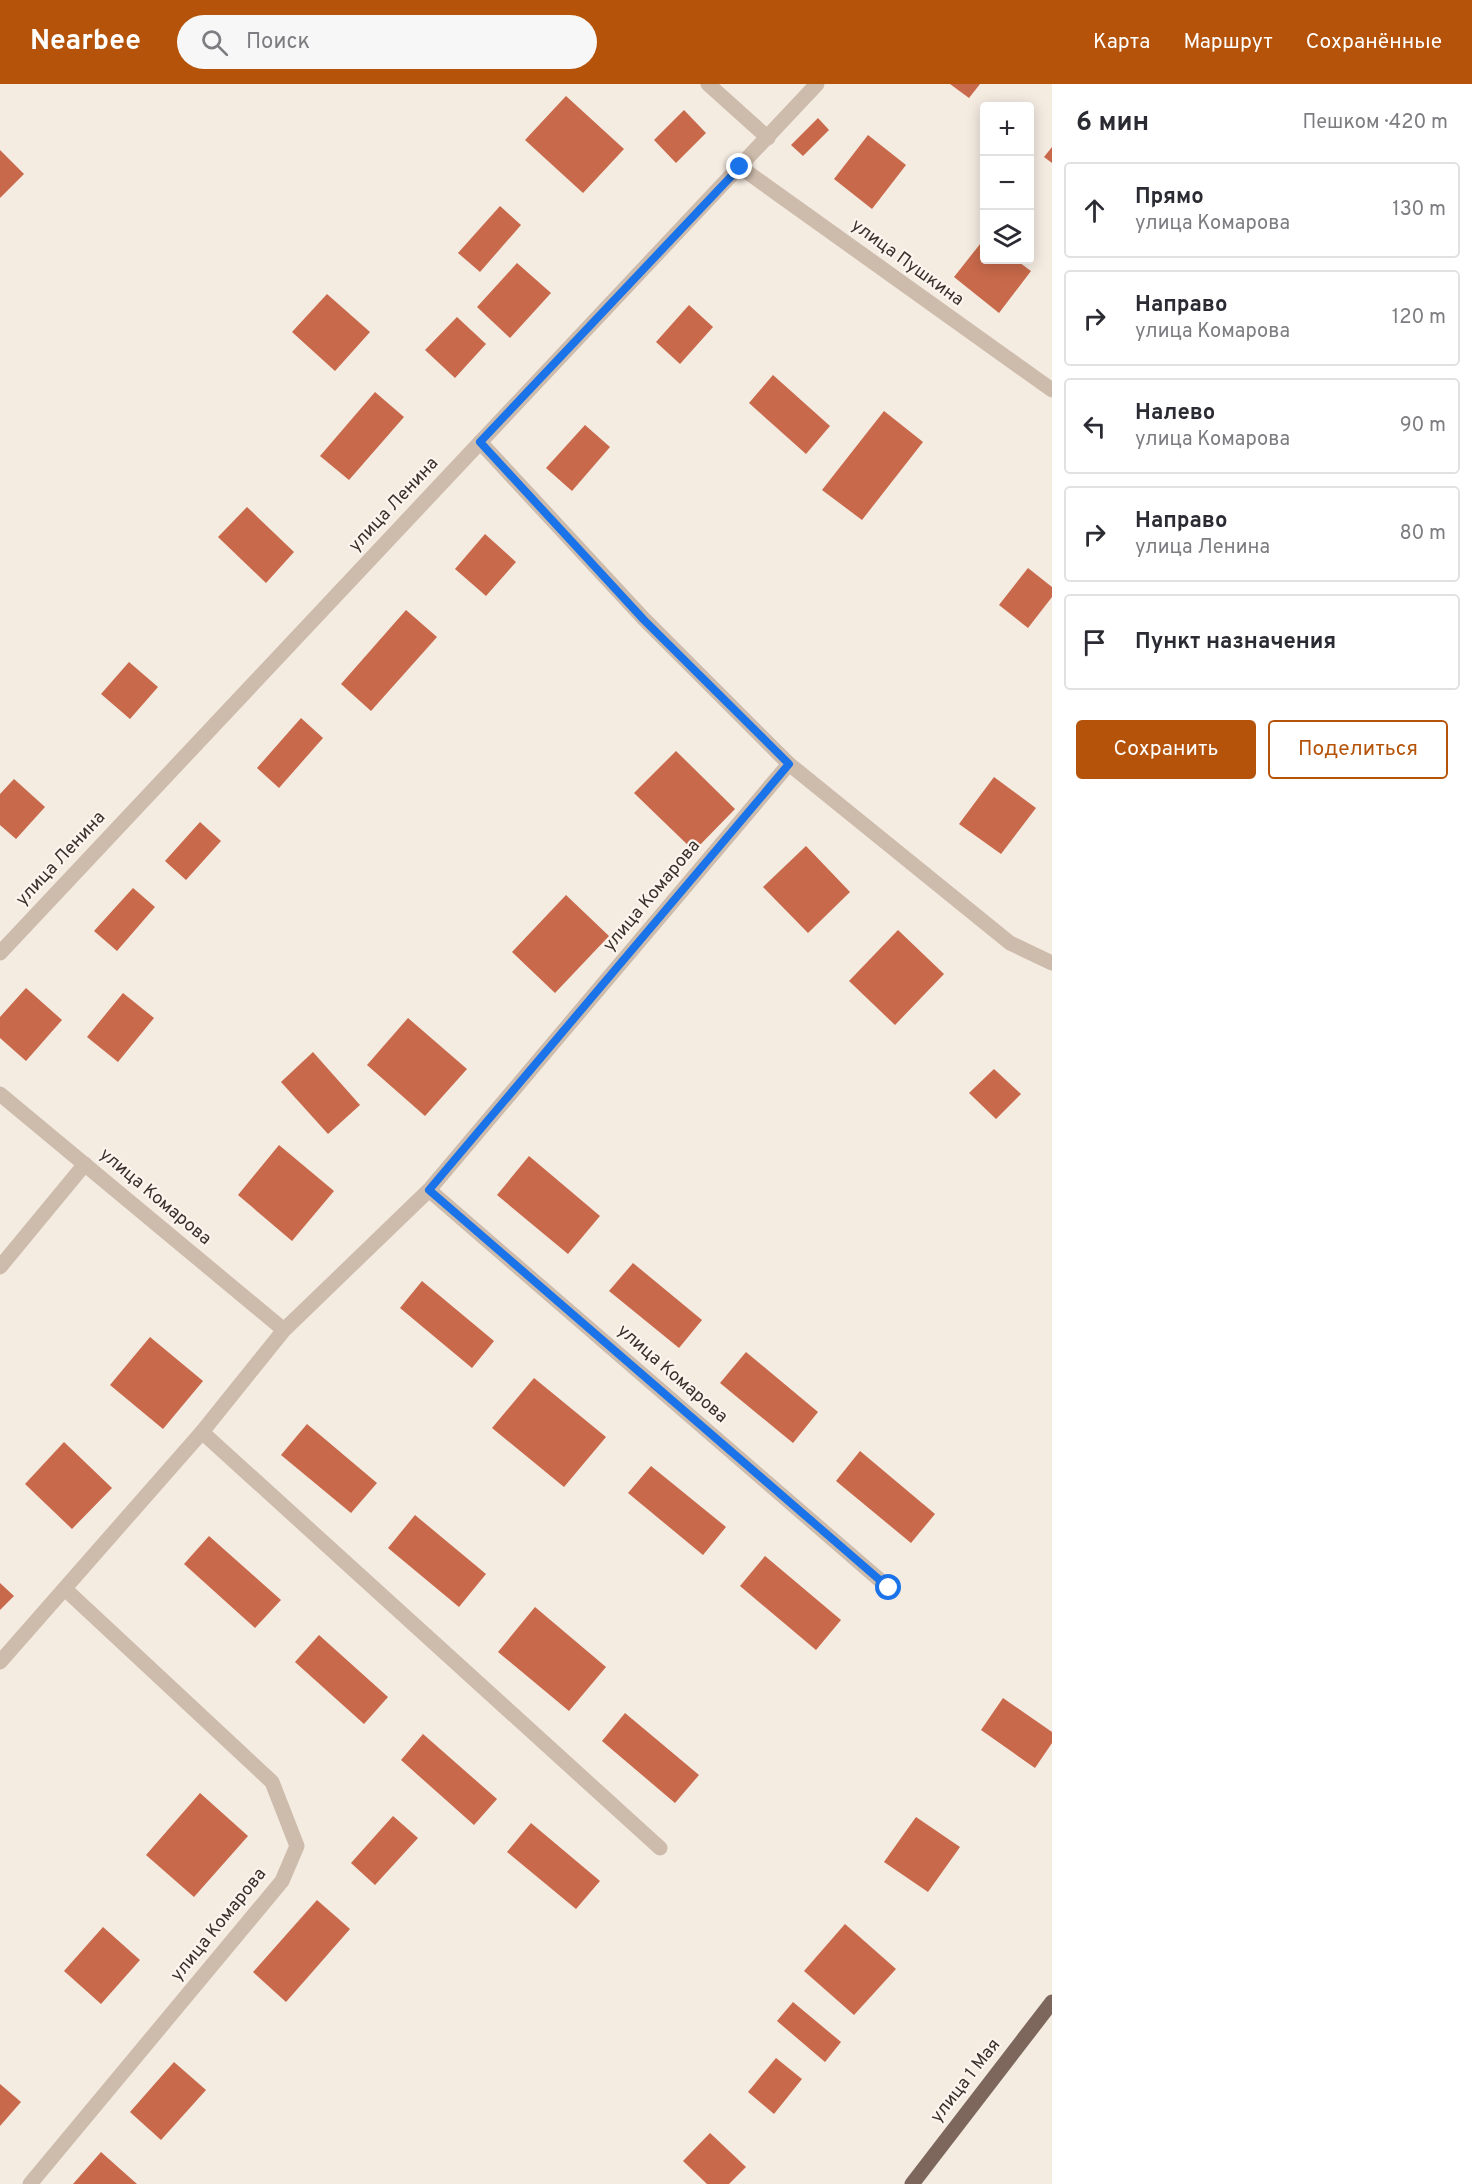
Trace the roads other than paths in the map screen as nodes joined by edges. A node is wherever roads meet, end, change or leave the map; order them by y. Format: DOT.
graph roads {
  1 [pos="708,84"];
  2 [pos="817,84"];
  3 [pos="768,138"];
  4 [pos="740,167"];
  5 [pos="1052,390"];
  6 [pos="480,442"];
  7 [pos="789,764"];
  8 [pos="0,953"];
  9 [pos="1052,963"];
  10 [pos="0,1094"];
  11 [pos="85,1164"];
  12 [pos="429,1190"];
  13 [pos="0,1267"];
  14 [pos="284,1330"];
  15 [pos="202,1432"];
  16 [pos="889,1588"];
  17 [pos="65,1589"];
  18 [pos="0,1662"];
  19 [pos="660,1848"];
  20 [pos="1052,2002"];
  21 [pos="30,2184"];
  22 [pos="912,2184"];
  1 -- 3 [label="street"];
  2 -- 3 [label="street, улица Ленина"];
  3 -- 4 [label="street, улица Ленина"];
  4 -- 5 [label="street, улица Пушкина"];
  4 -- 6 [label="street, улица Ленина"];
  6 -- 7 [label="street"];
  6 -- 8 [label="street, улица Ленина"];
  7 -- 9 [label="street"];
  7 -- 12 [label="street, улица Комарова"];
  10 -- 11 [label="street, улица Комарова"];
  11 -- 13 [label="street"];
  11 -- 14 [label="street, улица Комарова"];
  12 -- 14 [label="street, улица Комарова"];
  12 -- 16 [label="street, улица Комарова"];
  14 -- 15 [label="street, улица Комарова"];
  15 -- 17 [label="street, улица Комарова"];
  15 -- 19 [label="street"];
  17 -- 18 [label="street, улица Комарова"];
  17 -- 21 [label="street, улица Комарова"];
  20 -- 22 [label="main road, улица 1 Мая"];
}
